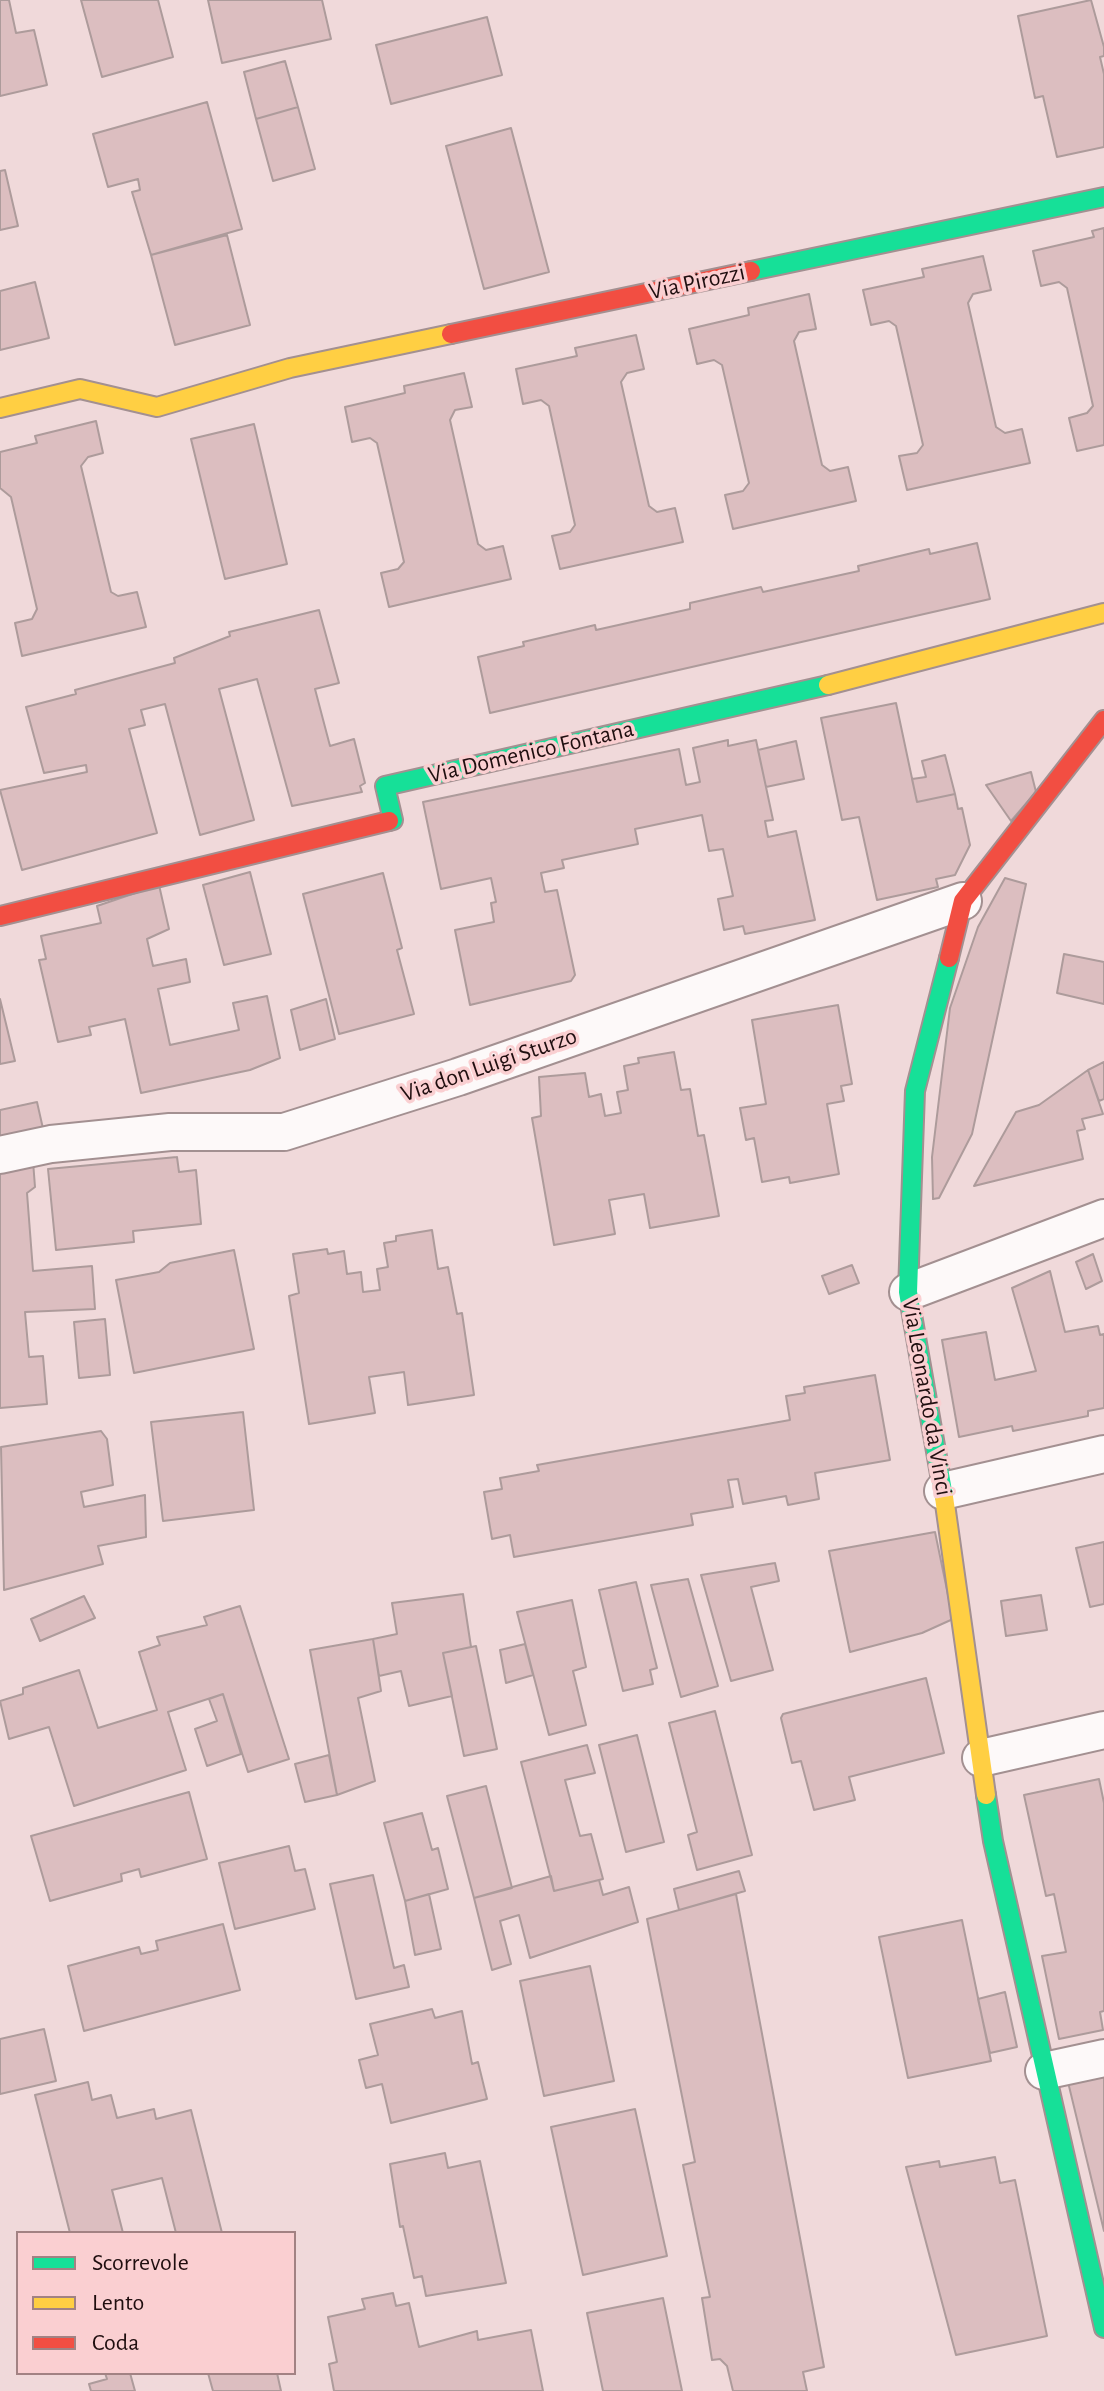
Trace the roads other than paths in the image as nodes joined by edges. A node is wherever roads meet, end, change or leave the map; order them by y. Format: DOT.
graph roads {
  1 [pos="1104,197"];
  2 [pos="0,408"];
  3 [pos="1104,613"];
  4 [pos="1104,720"];
  5 [pos="963,901"];
  6 [pos="0,916"];
  7 [pos="0,1155"];
  8 [pos="1104,1218"];
  9 [pos="908,1292"];
  10 [pos="1104,1454"];
  11 [pos="943,1491"];
  12 [pos="1104,1730"];
  13 [pos="981,1758"];
  14 [pos="1104,2058"];
  15 [pos="1044,2071"];
  16 [pos="1104,2328"];
  1 -- 2 [label="street, Via Pirozzi"];
  3 -- 6 [label="street, Via Domenico Fontana"];
  4 -- 5 [label="street, Via Leonardo da Vinci"];
  5 -- 7 [label="street, Via don Luigi Sturzo"];
  5 -- 9 [label="street, Via Leonardo da Vinci"];
  8 -- 9 [label="street"];
  9 -- 11 [label="street, Via Leonardo da Vinci"];
  10 -- 11 [label="street"];
  11 -- 13 [label="street, Via Leonardo da Vinci"];
  12 -- 13 [label="street"];
  13 -- 15 [label="street, Via Leonardo da Vinci"];
  14 -- 15 [label="street"];
  15 -- 16 [label="street, Via Leonardo da Vinci"];
}
